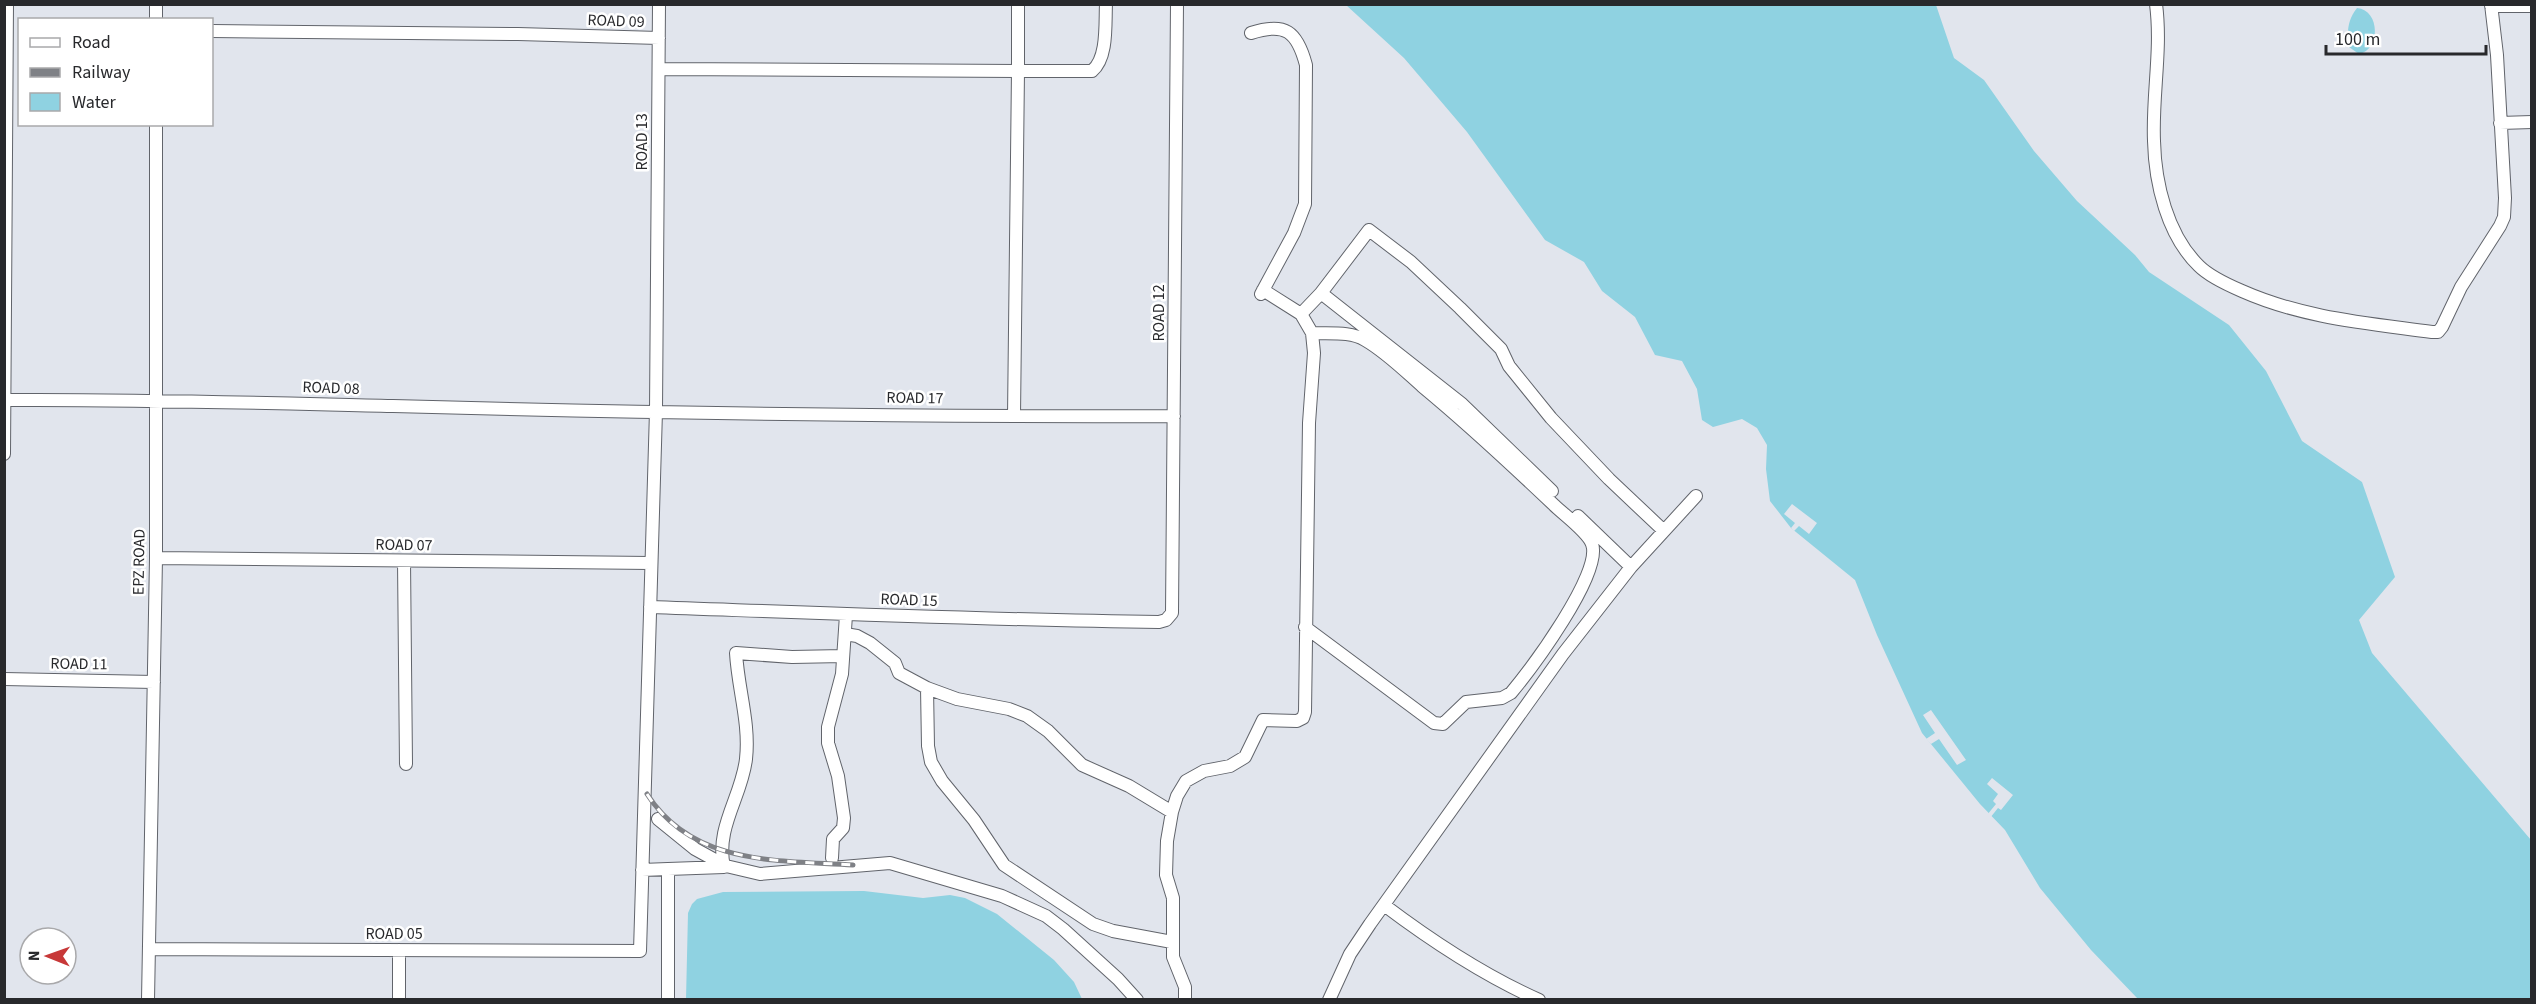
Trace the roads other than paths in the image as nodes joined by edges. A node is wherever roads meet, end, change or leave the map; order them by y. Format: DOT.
graph roads {
  1 [pos="7,4"];
  2 [pos="659,4"];
  3 [pos="1018,4"];
  4 [pos="1106,4"];
  5 [pos="1177,4"];
  6 [pos="2156,4"];
  7 [pos="2491,5"];
  8 [pos="2532,6"];
  9 [pos="213,31"];
  10 [pos="1251,33"];
  11 [pos="659,39"];
  12 [pos="659,69"];
  13 [pos="1018,71"];
  14 [pos="2532,122"];
  15 [pos="2500,123"];
  16 [pos="156,126"];
  17 [pos="5,202"];
  18 [pos="1321,293"];
  19 [pos="1301,314"];
  20 [pos="1312,333"];
  21 [pos="156,399"];
  22 [pos="5,400"];
  23 [pos="656,411"];
  24 [pos="1174,416"];
  25 [pos="1014,417"];
  26 [pos="4,454"];
  27 [pos="1696,496"];
  28 [pos="1664,531"];
  29 [pos="156,558"];
  30 [pos="404,561"];
  31 [pos="651,562"];
  32 [pos="1631,567"];
  33 [pos="650,607"];
  34 [pos="846,615"];
  35 [pos="1166,620"];
  36 [pos="1305,627"];
  37 [pos="845,634"];
  38 [pos="843,656"];
  39 [pos="4,679"];
  40 [pos="154,682"];
  41 [pos="927,688"];
  42 [pos="406,764"];
  43 [pos="1172,812"];
  44 [pos="658,819"];
  45 [pos="832,858"];
  46 [pos="668,869"];
  47 [pos="642,870"];
  48 [pos="1384,905"];
  49 [pos="1172,942"];
  50 [pos="148,949"];
  51 [pos="399,950"];
  52 [pos="640,951"];
  53 [pos="147,999"];
  54 [pos="399,999"];
  55 [pos="668,999"];
  56 [pos="1137,999"];
  57 [pos="1185,999"];
  58 [pos="1329,999"];
  59 [pos="1539,999"];
  1 -- 17 [label="street"];
  2 -- 11 [label="street, ROAD 13"];
  3 -- 13 [label="street"];
  4 -- 13 [label="street"];
  5 -- 24 [label="street, ROAD 12"];
  6 -- 15 [label="street"];
  7 -- 8 [label="street"];
  7 -- 15 [label="street"];
  9 -- 11 [label="street, ROAD 09"];
  10 -- 19 [label="street"];
  11 -- 12 [label="street, ROAD 13"];
  12 -- 13 [label="street"];
  12 -- 23 [label="street, ROAD 13"];
  13 -- 25 [label="street"];
  14 -- 15 [label="street"];
  16 -- 21 [label="street, EPZ ROAD"];
  17 -- 22 [label="street"];
  18 -- 19 [label="street"];
  18 -- 28 [label="street"];
  18 -- 32 [label="street"];
  19 -- 20 [label="street"];
  20 -- 36 [label="street"];
  20 -- 36 [label="street"];
  21 -- 22 [label="street, ROAD 08"];
  21 -- 23 [label="street, ROAD 08"];
  21 -- 29 [label="street, EPZ ROAD"];
  22 -- 26 [label="street"];
  23 -- 25 [label="street, ROAD 17"];
  23 -- 31 [label="street, ROAD 13"];
  24 -- 25 [label="street, ROAD 17"];
  24 -- 35 [label="street, ROAD 12"];
  27 -- 28 [label="street"];
  28 -- 32 [label="street"];
  29 -- 30 [label="street, ROAD 07"];
  29 -- 40 [label="street, EPZ ROAD"];
  30 -- 31 [label="street, ROAD 07"];
  30 -- 42 [label="street"];
  31 -- 33 [label="street, ROAD 13"];
  32 -- 48 [label="street"];
  33 -- 34 [label="street, ROAD 15"];
  33 -- 47 [label="street, ROAD 13"];
  34 -- 35 [label="street, ROAD 15"];
  34 -- 37 [label="street"];
  36 -- 43 [label="street"];
  37 -- 38 [label="street"];
  37 -- 41 [label="street"];
  38 -- 45 [label="street"];
  38 -- 46 [label="street"];
  39 -- 40 [label="street, ROAD 11"];
  40 -- 50 [label="street, EPZ ROAD"];
  41 -- 43 [label="street"];
  41 -- 49 [label="street"];
  43 -- 49 [label="street"];
  44 -- 56 [label="street"];
  46 -- 47 [label="street"];
  46 -- 55 [label="street"];
  47 -- 52 [label="street, ROAD 13"];
  48 -- 58 [label="street"];
  48 -- 59 [label="street"];
  49 -- 57 [label="street"];
  50 -- 51 [label="street, ROAD 05"];
  50 -- 53 [label="street, EPZ ROAD"];
  51 -- 52 [label="street, ROAD 05"];
  51 -- 54 [label="street"];
}
